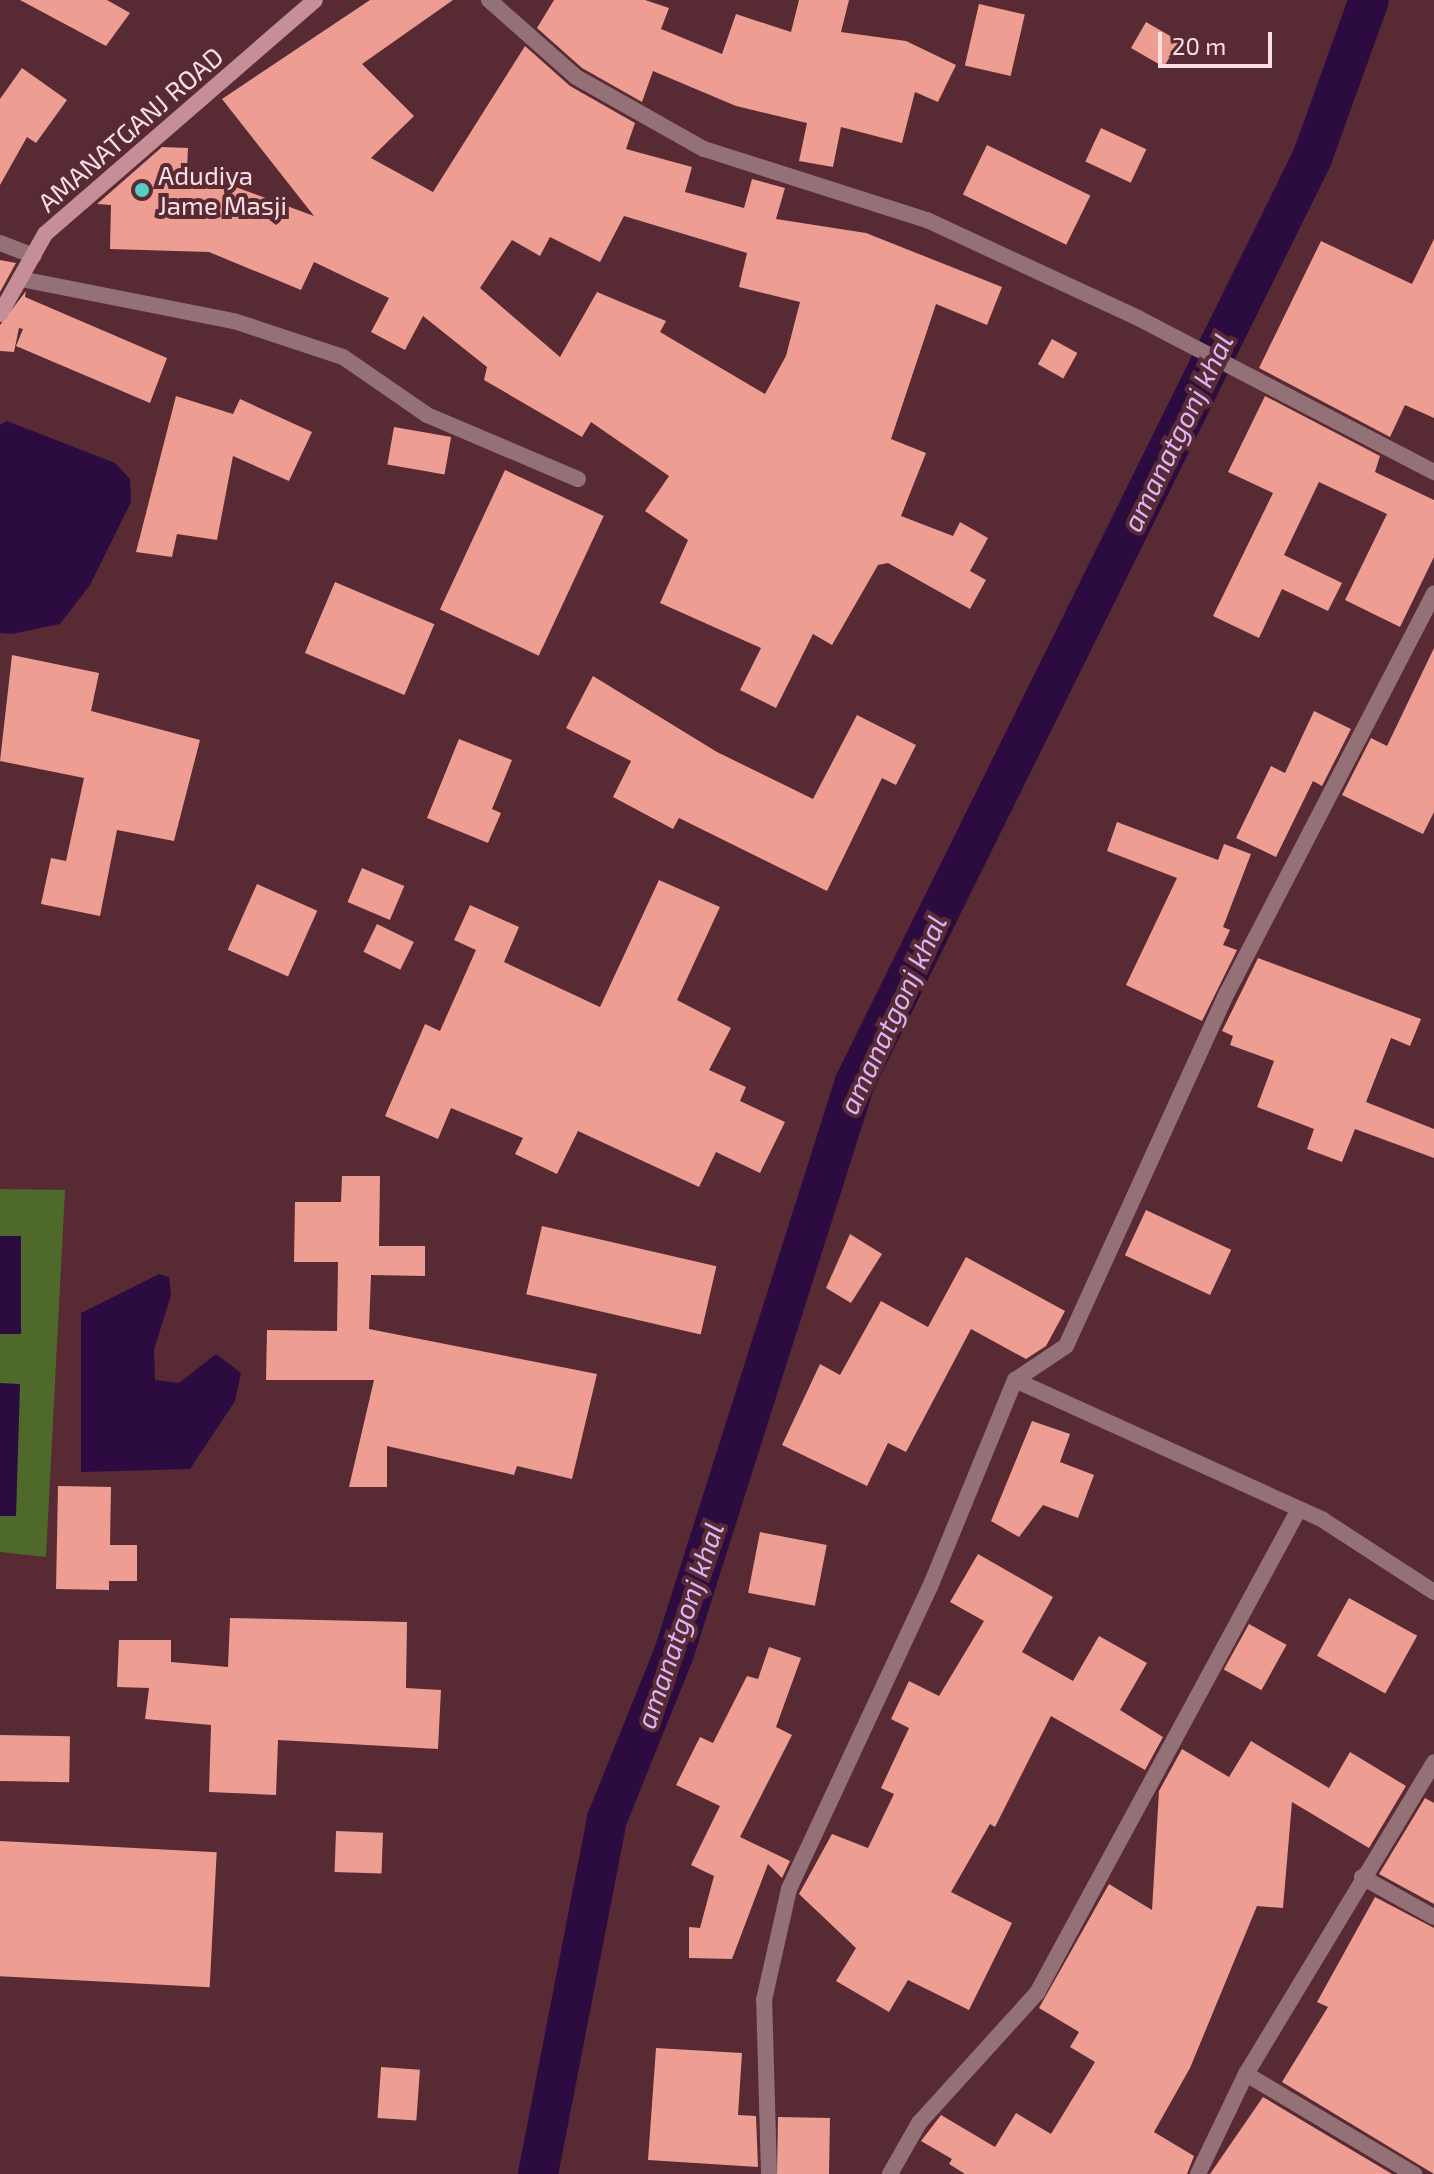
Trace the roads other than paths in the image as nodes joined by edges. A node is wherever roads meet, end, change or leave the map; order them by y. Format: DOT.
graph roads {
  1 [pos="315,0"];
  2 [pos="489,0"];
  3 [pos="0,243"];
  4 [pos="34,256"];
  5 [pos="21,279"];
  6 [pos="0,314"];
  7 [pos="1434,472"];
  8 [pos="578,479"];
  9 [pos="1434,593"];
  10 [pos="1015,1380"];
  11 [pos="1299,1509"];
  12 [pos="1434,1592"];
  13 [pos="1434,1762"];
  14 [pos="1362,1877"];
  15 [pos="1434,1917"];
  16 [pos="1246,2074"];
  17 [pos="769,2174"];
  18 [pos="890,2174"];
  19 [pos="1198,2174"];
  20 [pos="1414,2174"];
  1 -- 4 [label="main road, AMANATGANJ ROAD"];
  2 -- 7 [label="street"];
  3 -- 4 [label="street"];
  4 -- 5 [label="main road, AMANATGANJ ROAD"];
  5 -- 6 [label="main road, AMANATGANJ ROAD"];
  5 -- 8 [label="street"];
  9 -- 10 [label="street"];
  10 -- 11 [label="street"];
  10 -- 17 [label="street"];
  11 -- 12 [label="street"];
  11 -- 18 [label="street"];
  13 -- 14 [label="street"];
  14 -- 15 [label="street"];
  14 -- 16 [label="street"];
  16 -- 19 [label="street"];
  16 -- 20 [label="street"];
}
